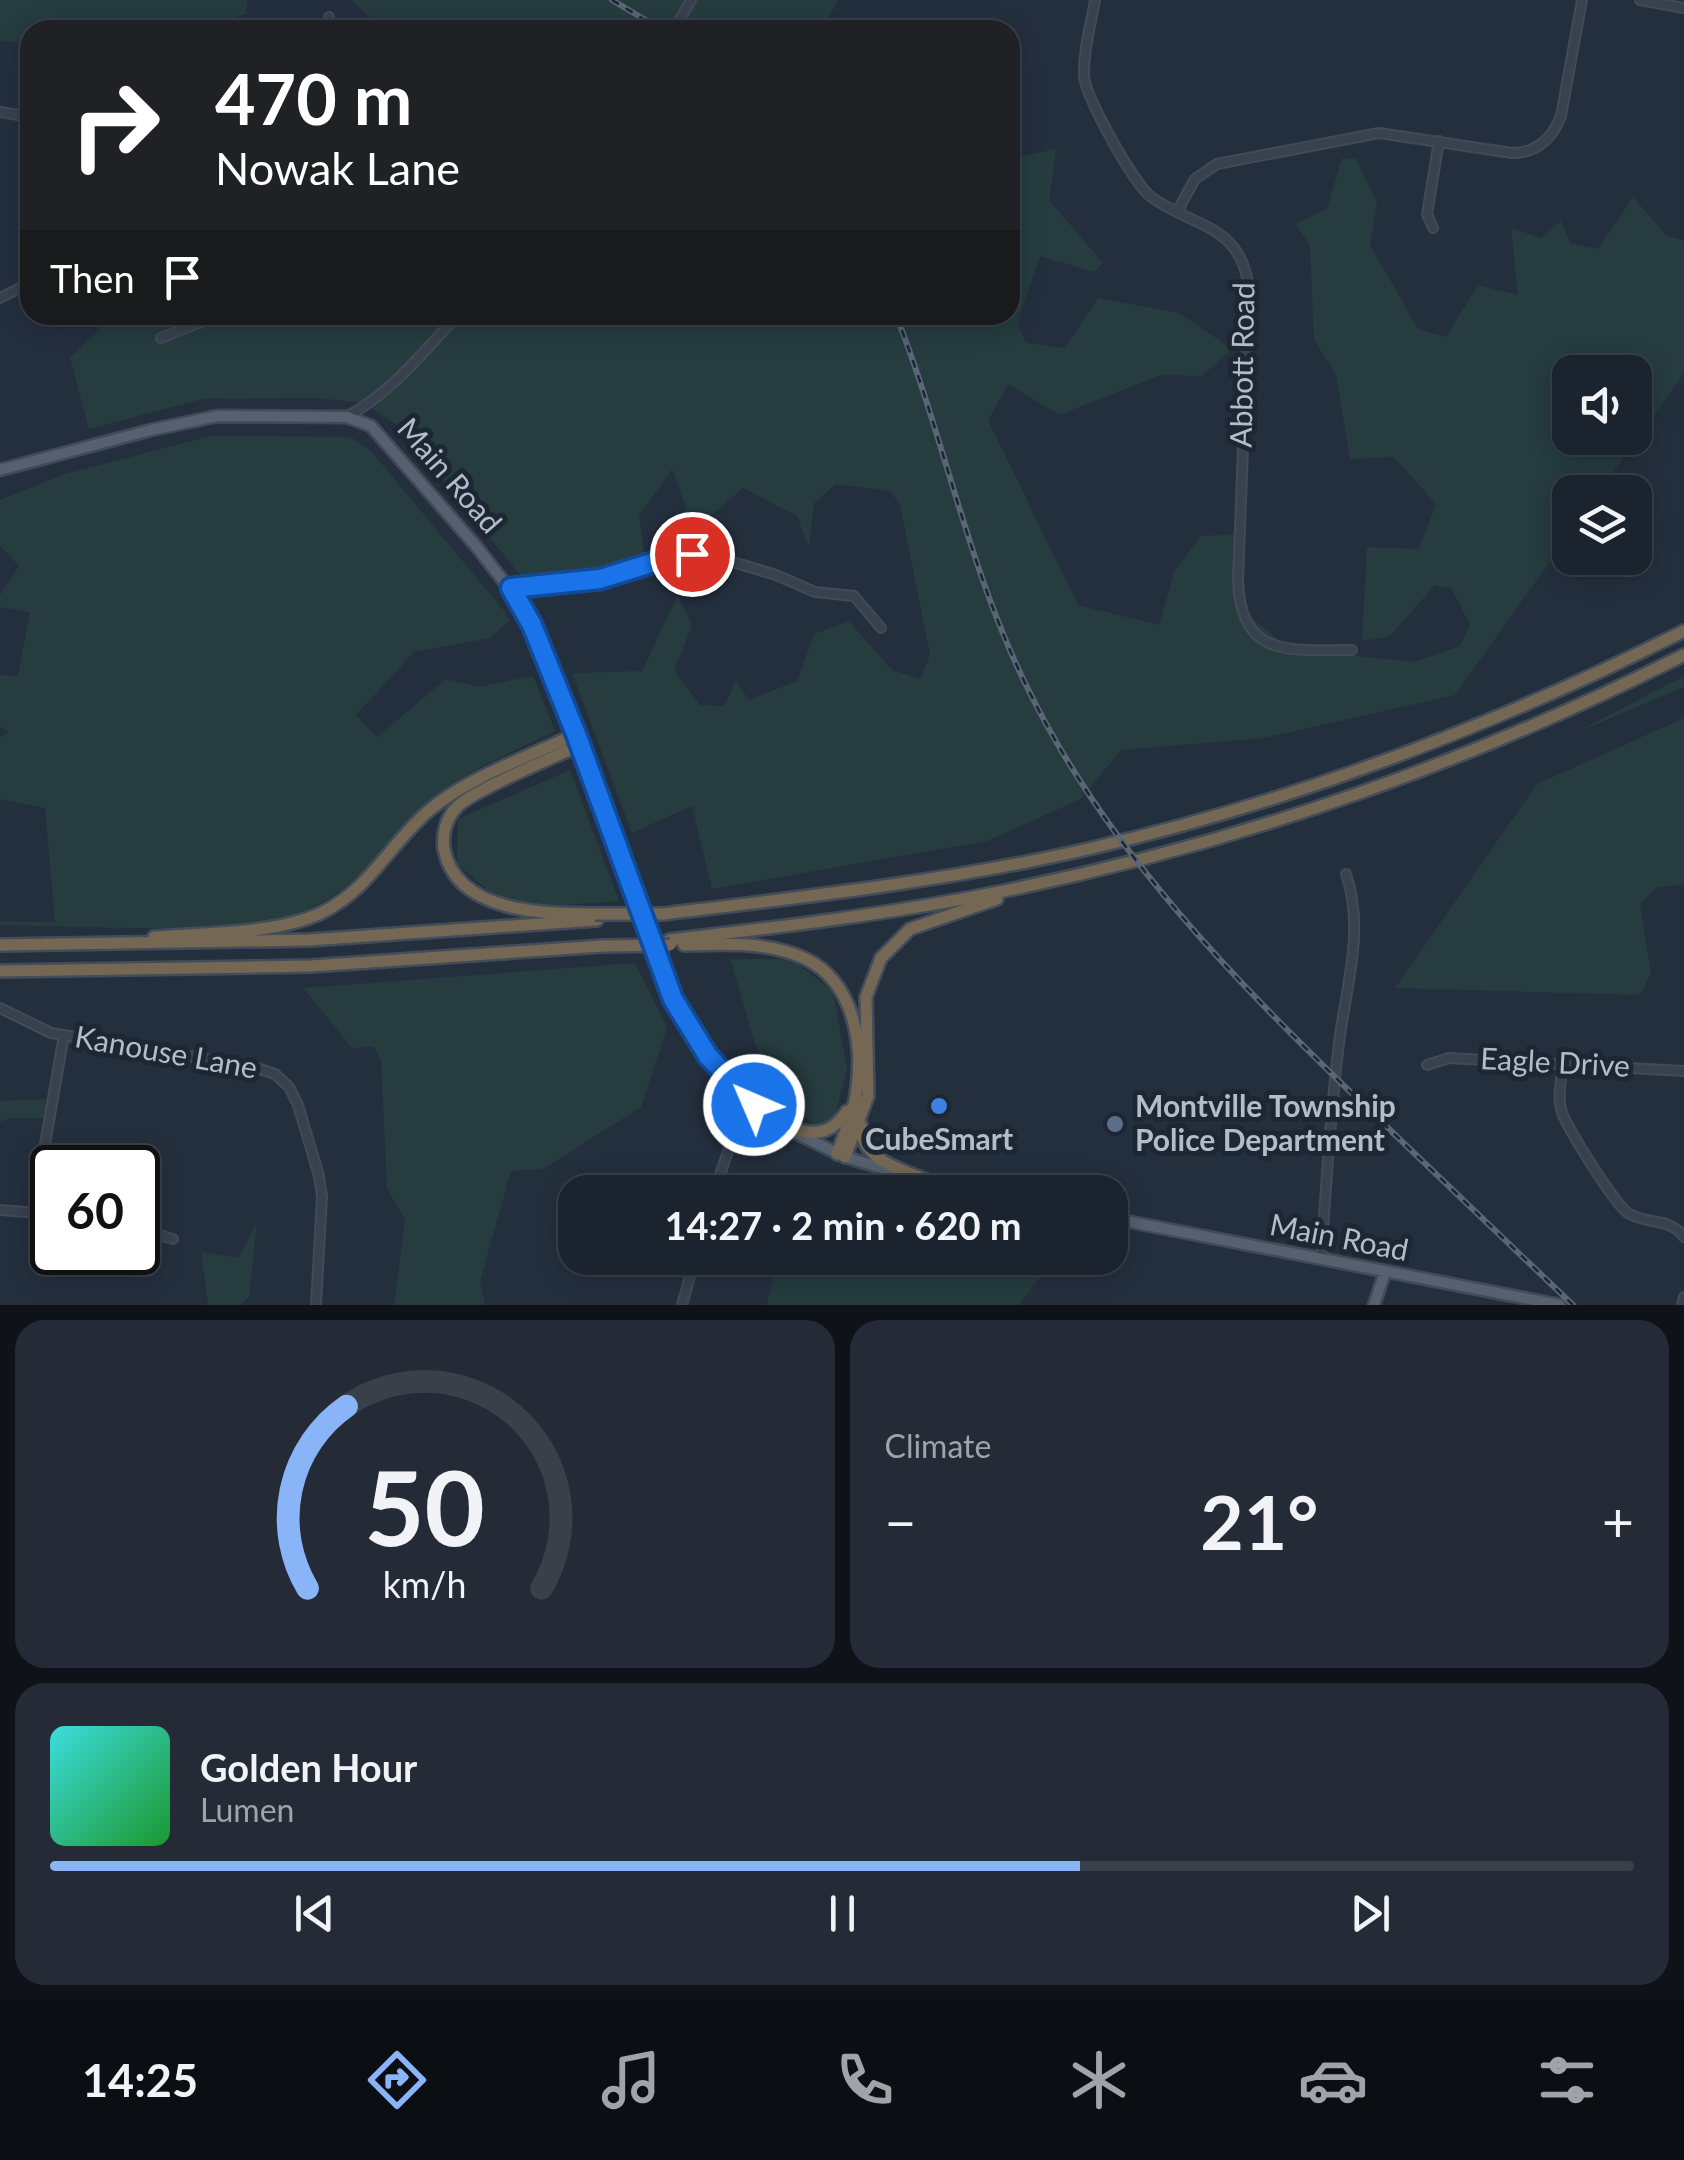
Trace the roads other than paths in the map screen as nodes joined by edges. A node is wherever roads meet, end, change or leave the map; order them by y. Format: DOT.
graph roads {
  1 [pos="1095,0"];
  2 [pos="1582,0"];
  3 [pos="1640,0"];
  4 [pos="1684,8"];
  5 [pos="329,16"];
  6 [pos="330,20"];
  7 [pos="1439,142"];
  8 [pos="1178,210"];
  9 [pos="1433,228"];
  10 [pos="193,325"];
  11 [pos="448,325"];
  12 [pos="161,338"];
  13 [pos="347,417"];
  14 [pos="0,470"];
  15 [pos="511,588"];
  16 [pos="881,628"];
  17 [pos="1684,631"];
  18 [pos="1352,650"];
  19 [pos="1684,656"];
  20 [pos="578,740"];
  21 [pos="1091,872"];
  22 [pos="1346,874"];
  23 [pos="596,917"];
  24 [pos="670,942"];
  25 [pos="0,945"];
  26 [pos="74,945"];
  27 [pos="0,971"];
  28 [pos="0,1008"];
  29 [pos="64,1035"];
  30 [pos="1563,1062"];
  31 [pos="1428,1064"];
  32 [pos="1684,1071"];
  33 [pos="856,1094"];
  34 [pos="754,1105"];
  35 [pos="862,1118"];
  36 [pos="781,1126"];
  37 [pos="45,1145"];
  38 [pos="841,1156"];
  39 [pos="720,1175"];
  40 [pos="908,1175"];
  41 [pos="917,1175"];
  42 [pos="0,1210"];
  43 [pos="30,1212"];
  44 [pos="1128,1222"];
  45 [pos="160,1235"];
  46 [pos="1684,1237"];
  47 [pos="173,1239"];
  48 [pos="1321,1260"];
  49 [pos="1386,1272"];
  50 [pos="690,1275"];
  51 [pos="1684,1297"];
  52 [pos="316,1305"];
  53 [pos="682,1305"];
  54 [pos="1374,1305"];
  55 [pos="1560,1305"];
  56 [pos="1682,1305"];
  1 -- 8 [label="street, Abbott Road"];
  2 -- 7 [label="street"];
  3 -- 4 [label="street"];
  5 -- 6 [label="street"];
  7 -- 8 [label="street"];
  7 -- 9 [label="street"];
  8 -- 18 [label="street, Abbott Road"];
  10 -- 12 [label="street"];
  11 -- 13 [label="street"];
  13 -- 14 [label="main road"];
  13 -- 15 [label="main road, Main Road"];
  15 -- 16 [label="street"];
  15 -- 20 [label="main road, Main Road"];
  17 -- 23 [label="highway, bridge"];
  19 -- 21 [label="highway"];
  20 -- 23 [label="highway"];
  20 -- 26 [label="highway"];
  20 -- 34 [label="main road, Main Road"];
  21 -- 24 [label="highway"];
  21 -- 35 [label="highway"];
  22 -- 48 [label="street"];
  23 -- 26 [label="highway"];
  24 -- 27 [label="highway, bridge"];
  24 -- 33 [label="highway"];
  25 -- 26 [label="highway"];
  28 -- 29 [label="street, Kanouse Lane"];
  29 -- 37 [label="street"];
  29 -- 52 [label="street, Kanouse Lane"];
  30 -- 31 [label="street, Eagle Drive"];
  30 -- 32 [label="street, Eagle Drive"];
  30 -- 46 [label="street"];
  33 -- 36 [label="highway"];
  33 -- 38 [label="highway"];
  34 -- 36 [label="main road, Main Road"];
  34 -- 39 [label="street"];
  35 -- 38 [label="highway"];
  35 -- 41 [label="highway"];
  36 -- 38 [label="main road, Main Road"];
  38 -- 40 [label="main road, Main Road"];
  42 -- 43 [label="street"];
  44 -- 48 [label="main road, Main Road"];
  45 -- 47 [label="street"];
  48 -- 49 [label="main road, Main Road"];
  49 -- 54 [label="main road"];
  49 -- 55 [label="main road, Main Road"];
  50 -- 53 [label="street"];
  51 -- 56 [label="street"];
}
